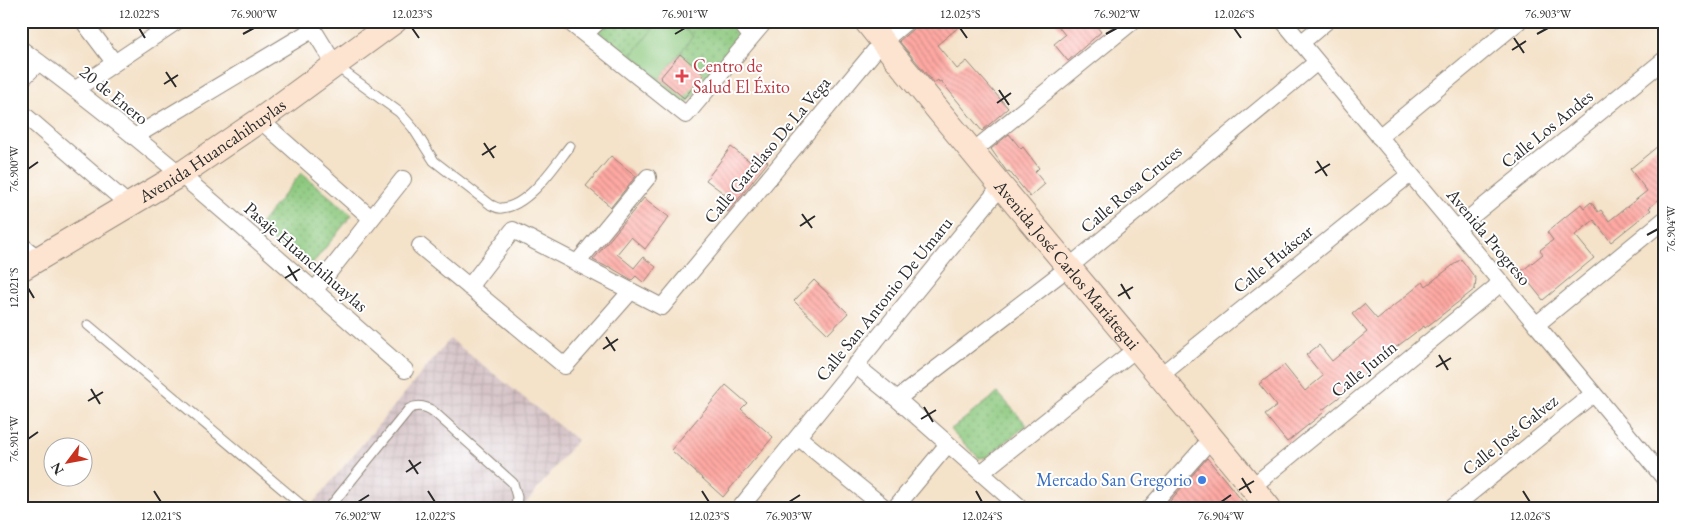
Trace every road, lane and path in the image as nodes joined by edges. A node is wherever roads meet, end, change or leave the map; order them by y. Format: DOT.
graph roads {
  1 [pos="83,21"];
  2 [pos="177,21"];
  3 [pos="395,21"];
  4 [pos="568,21"];
  5 [pos="599,21"];
  6 [pos="739,21"];
  7 [pos="765,21"];
  8 [pos="866,21"];
  9 [pos="907,21"];
  10 [pos="1133,21"];
  11 [pos="1283,21"];
  12 [pos="1327,21"];
  13 [pos="1519,21"];
  14 [pos="310,25"];
  15 [pos="585,34"];
  16 [pos="751,36"];
  17 [pos="882,42"];
  18 [pos="1301,43"];
  19 [pos="21,49"];
  20 [pos="1664,60"];
  21 [pos="39,62"];
  22 [pos="114,62"];
  23 [pos="1317,62"];
  24 [pos="335,65"];
  25 [pos="21,80"];
  26 [pos="76,89"];
  27 [pos="21,112"];
  28 [pos="260,120"];
  29 [pos="134,137"];
  30 [pos="1380,137"];
  31 [pos="570,146"];
  32 [pos="972,152"];
  33 [pos="181,174"];
  34 [pos="1410,174"];
  35 [pos="648,177"];
  36 [pos="403,179"];
  37 [pos="1001,186"];
  38 [pos="129,205"];
  39 [pos="372,218"];
  40 [pos="1664,220"];
  41 [pos="1456,230"];
  42 [pos="420,246"];
  43 [pos="27,257"];
  44 [pos="577,263"];
  45 [pos="1069,267"];
  46 [pos="1501,283"];
  47 [pos="469,287"];
  48 [pos="314,291"];
  49 [pos="631,291"];
  50 [pos="88,325"];
  51 [pos="1536,325"];
  52 [pos="1137,348"];
  53 [pos="855,365"];
  54 [pos="405,370"];
  55 [pos="1160,375"];
  56 [pos="1594,394"];
  57 [pos="897,399"];
  58 [pos="798,437"];
  59 [pos="1211,439"];
  60 [pos="948,444"];
  61 [pos="981,473"];
  62 [pos="1664,478"];
  63 [pos="1252,487"];
  64 [pos="304,508"];
  65 [pos="329,508"];
  66 [pos="516,508"];
  67 [pos="740,508"];
  68 [pos="885,508"];
  69 [pos="895,508"];
  70 [pos="1021,508"];
  71 [pos="1150,508"];
  72 [pos="1269,508"];
  73 [pos="1452,508"];
  1 -- 22 [label="street"];
  2 -- 22 [label="street"];
  3 -- 24 [label="street, Avenida Huancahihuylas"];
  4 -- 15 [label="street"];
  5 -- 15 [label="street"];
  6 -- 16 [label="street"];
  7 -- 16 [label="street"];
  8 -- 17 [label="street, Avenida José Carlos Mariátegui"];
  9 -- 17 [label="street, Calle Garcilaso De La Vega"];
  10 -- 32 [label="street"];
  11 -- 18 [label="street, Avenida Progreso"];
  12 -- 18 [label="street"];
  13 -- 30 [label="street"];
  14 -- 24 [label="street"];
  14 -- 29 [label="street"];
  15 -- 16 [label="street"];
  17 -- 32 [label="street, Avenida José Carlos Mariátegui"];
  17 -- 49 [label="street, Calle Garcilaso De La Vega"];
  18 -- 23 [label="street, Avenida Progreso"];
  19 -- 21 [label="street, 20 de Enero"];
  20 -- 41 [label="street, Calle Los Andes"];
  21 -- 25 [label="street"];
  21 -- 26 [label="street, 20 de Enero"];
  22 -- 26 [label="street"];
  23 -- 30 [label="street, Avenida Progreso"];
  23 -- 45 [label="street, Calle Rosa Cruces"];
  24 -- 28 [label="street, Avenida Huancahihuylas"];
  24 -- 31 [label="lane"];
  26 -- 29 [label="street, 20 de Enero"];
  27 -- 38 [label="street"];
  28 -- 33 [label="street, Avenida Huancahihuylas"];
  28 -- 39 [label="street"];
  29 -- 33 [label="street, 20 de Enero"];
  30 -- 34 [label="street, Avenida Progreso"];
  32 -- 37 [label="street, Avenida José Carlos Mariátegui"];
  33 -- 38 [label="street, Avenida Huancahihuylas"];
  33 -- 48 [label="street, Pasaje Huanchihuaylas"];
  34 -- 41 [label="street, Avenida Progreso"];
  34 -- 55 [label="street, Calle Huáscar"];
  35 -- 44 [label="street"];
  36 -- 39 [label="street"];
  37 -- 45 [label="street, Avenida José Carlos Mariátegui"];
  37 -- 53 [label="street, Calle San Antonio De Umaru"];
  38 -- 43 [label="street, Avenida Huancahihuylas"];
  39 -- 48 [label="street"];
  40 -- 51 [label="street"];
  41 -- 46 [label="street, Avenida Progreso"];
  42 -- 47 [label="street"];
  44 -- 47 [label="street"];
  44 -- 49 [label="street"];
  45 -- 52 [label="street, Avenida José Carlos Mariátegui"];
  45 -- 57 [label="street, Calle Rosa Cruces"];
  46 -- 51 [label="street, Avenida Progreso"];
  46 -- 63 [label="street, Calle Junín"];
  47 -- 49 [label="street"];
  48 -- 54 [label="street, Pasaje Huanchihuaylas"];
  50 -- 64 [label="lane"];
  51 -- 56 [label="street, Avenida Progreso"];
  52 -- 55 [label="street, Avenida José Carlos Mariátegui"];
  52 -- 61 [label="street"];
  53 -- 57 [label="street"];
  53 -- 58 [label="street, Calle San Antonio De Umaru"];
  55 -- 59 [label="street, Avenida José Carlos Mariátegui"];
  56 -- 62 [label="street, Avenida Progreso"];
  56 -- 73 [label="street, Calle José Galvez"];
  57 -- 60 [label="street"];
  58 -- 67 [label="street, Calle San Antonio De Umaru"];
  58 -- 68 [label="street"];
  59 -- 63 [label="street, Avenida José Carlos Mariátegui"];
  59 -- 71 [label="street"];
  60 -- 61 [label="street"];
  60 -- 69 [label="street"];
  61 -- 70 [label="street"];
  63 -- 72 [label="street, Avenida José Carlos Mariátegui"];
  65 -- 66 [label="lane"];
}
